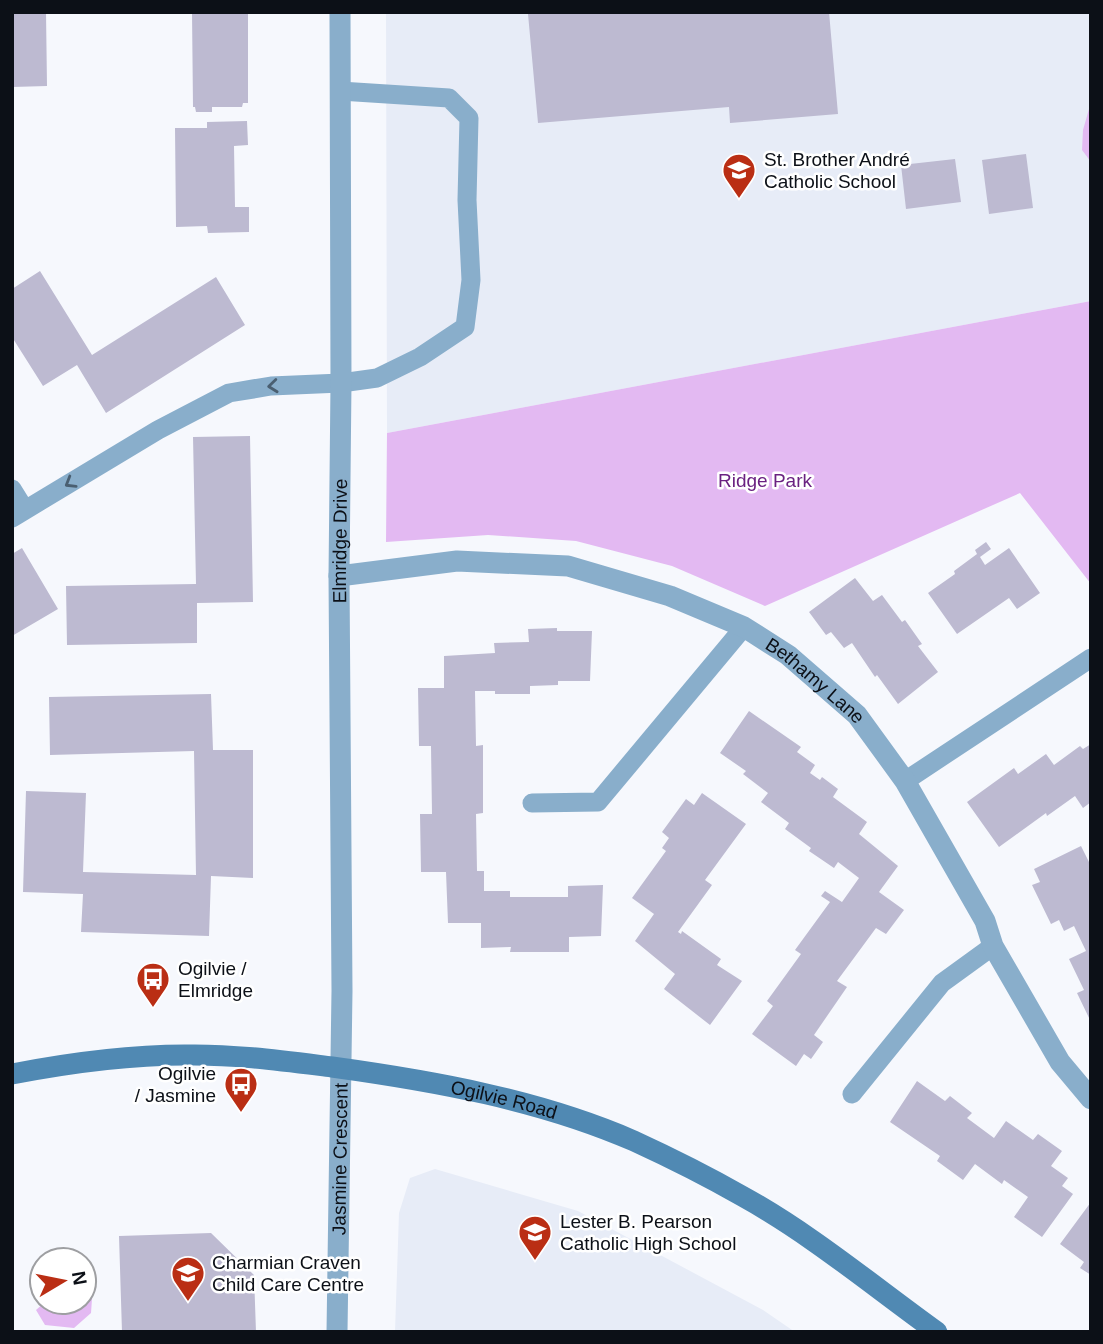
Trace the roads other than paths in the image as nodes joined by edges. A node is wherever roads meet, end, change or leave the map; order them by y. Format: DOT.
graph roads {
  1 [pos="340,12"];
  2 [pos="340,91"];
  3 [pos="341,383"];
  4 [pos="12,489"];
  5 [pos="19,514"];
  6 [pos="339,576"];
  7 [pos="744,627"];
  8 [pos="1091,658"];
  9 [pos="905,780"];
  10 [pos="532,803"];
  11 [pos="993,946"];
  12 [pos="340,1068"];
  13 [pos="12,1074"];
  14 [pos="852,1094"];
  15 [pos="1091,1099"];
  16 [pos="337,1332"];
  17 [pos="937,1332"];
  1 -- 2 [label="street, Elmridge Drive"];
  2 -- 3 [label="street, Elmridge Drive"];
  2 -- 3 [label="lane"];
  3 -- 5 [label="lane, one-way"];
  3 -- 6 [label="street, Elmridge Drive"];
  4 -- 5 [label="lane"];
  6 -- 7 [label="street, Bethamy Lane"];
  6 -- 12 [label="street, Elmridge Drive"];
  7 -- 9 [label="street, Bethamy Lane"];
  7 -- 10 [label="lane"];
  8 -- 9 [label="lane"];
  9 -- 11 [label="street, Bethamy Lane"];
  11 -- 14 [label="lane"];
  11 -- 15 [label="street, Bethamy Lane"];
  12 -- 13 [label="main road, Ogilvie Road"];
  12 -- 16 [label="street, Jasmine Crescent"];
  12 -- 17 [label="main road, Ogilvie Road"];
}
